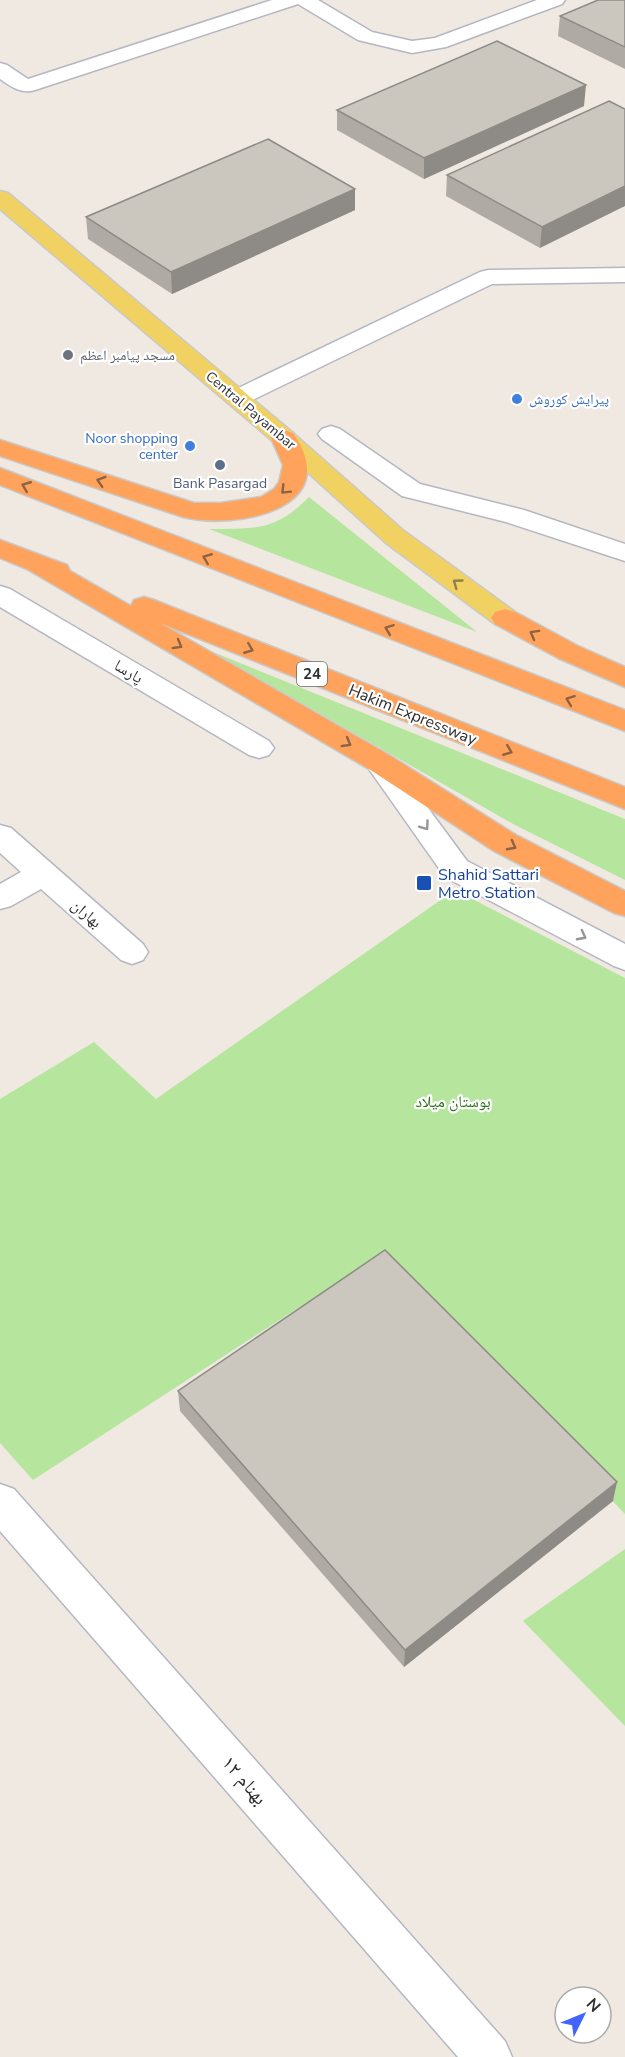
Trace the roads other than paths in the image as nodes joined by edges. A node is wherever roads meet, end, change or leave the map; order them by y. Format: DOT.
graph roads {
  1 [pos="292,0"];
  2 [pos="304,0"];
  3 [pos="555,0"];
  4 [pos="0,69"];
  5 [pos="0,198"];
  6 [pos="625,275"];
  7 [pos="237,398"];
  8 [pos="332,434"];
  9 [pos="284,438"];
  10 [pos="0,448"];
  11 [pos="0,476"];
  12 [pos="0,548"];
  13 [pos="625,553"];
  14 [pos="37,563"];
  15 [pos="0,595"];
  16 [pos="504,618"];
  17 [pos="625,678"];
  18 [pos="625,721"];
  19 [pos="259,748"];
  20 [pos="379,762"];
  21 [pos="625,799"];
  22 [pos="0,836"];
  23 [pos="43,874"];
  24 [pos="0,898"];
  25 [pos="625,905"];
  26 [pos="132,952"];
  27 [pos="625,958"];
  28 [pos="0,1502"];
  29 [pos="489,2057"];
  1 -- 4 [label="street"];
  2 -- 3 [label="street"];
  5 -- 7 [label="main road, Central Payambar"];
  6 -- 7 [label="street"];
  7 -- 9 [label="main road, Central Payambar"];
  8 -- 13 [label="street"];
  9 -- 10 [label="highway, one-way"];
  16 -- 9 [label="main road, Central Payambar, one-way"];
  18 -- 11 [label="highway, one-way"];
  12 -- 14 [label="highway, Hakim Expressway / 24"];
  14 -- 20 [label="highway, one-way"];
  14 -- 21 [label="highway, Hakim Expressway / 24, one-way"];
  15 -- 19 [label="street, پارسا"];
  17 -- 16 [label="highway, one-way"];
  20 -- 25 [label="highway, one-way"];
  20 -- 27 [label="street, one-way"];
  22 -- 23 [label="street, بهاران"];
  23 -- 24 [label="street"];
  23 -- 26 [label="street, بهاران"];
  28 -- 29 [label="street, بهنام ۱۲"];
}
